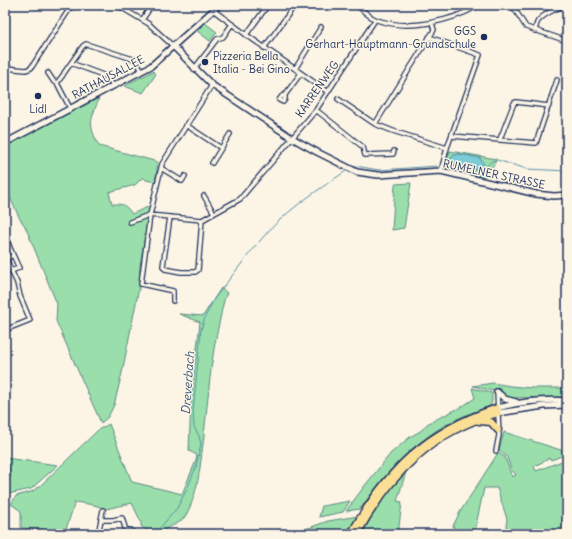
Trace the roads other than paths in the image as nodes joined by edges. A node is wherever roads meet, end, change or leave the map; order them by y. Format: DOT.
graph roads {
  1 [pos="72,5"];
  2 [pos="117,5"];
  3 [pos="152,5"];
  4 [pos="219,5"];
  5 [pos="268,5"];
  6 [pos="295,5"];
  7 [pos="466,5"];
  8 [pos="479,5"];
  9 [pos="512,5"];
  10 [pos="567,5"];
  11 [pos="358,6"];
  12 [pos="213,10"];
  13 [pos="468,10"];
  14 [pos="142,20"];
  15 [pos="376,20"];
  16 [pos="432,23"];
  17 [pos="232,24"];
  18 [pos="321,27"];
  19 [pos="535,31"];
  20 [pos="246,35"];
  21 [pos="430,37"];
  22 [pos="567,41"];
  23 [pos="173,46"];
  24 [pos="264,48"];
  25 [pos="71,63"];
  26 [pos="5,68"];
  27 [pos="194,69"];
  28 [pos="295,69"];
  29 [pos="142,71"];
  30 [pos="48,73"];
  31 [pos="301,73"];
  32 [pos="557,80"];
  33 [pos="57,83"];
  34 [pos="212,85"];
  35 [pos="113,86"];
  36 [pos="328,92"];
  37 [pos="285,95"];
  38 [pos="338,99"];
  39 [pos="549,106"];
  40 [pos="70,108"];
  41 [pos="316,110"];
  42 [pos="376,124"];
  43 [pos="186,126"];
  44 [pos="230,134"];
  45 [pos="452,136"];
  46 [pos="292,138"];
  47 [pos="500,139"];
  48 [pos="5,143"];
  49 [pos="221,148"];
  50 [pos="447,148"];
  51 [pos="394,151"];
  52 [pos="212,163"];
  53 [pos="161,168"];
  54 [pos="441,171"];
  55 [pos="185,176"];
  56 [pos="567,195"];
  57 [pos="204,196"];
  58 [pos="214,214"];
  59 [pos="150,216"];
  60 [pos="170,217"];
  61 [pos="202,220"];
  62 [pos="130,222"];
  63 [pos="5,236"];
  64 [pos="13,255"];
  65 [pos="11,271"];
  66 [pos="173,301"];
  67 [pos="5,330"];
  68 [pos="497,392"];
  69 [pos="567,401"];
  70 [pos="523,403"];
  71 [pos="567,405"];
  72 [pos="497,411"];
  73 [pos="476,421"];
  74 [pos="498,430"];
  75 [pos="496,450"];
  76 [pos="103,510"];
  77 [pos="101,520"];
  78 [pos="127,532"];
  79 [pos="98,534"];
  80 [pos="132,534"];
  81 [pos="351,534"];
  82 [pos="356,534"];
  1 -- 26 [label="street"];
  2 -- 14 [label="street"];
  3 -- 14 [label="street"];
  4 -- 12 [label="street, RATHAUSALLEE"];
  5 -- 20 [label="street"];
  6 -- 24 [label="street"];
  7 -- 13 [label="street"];
  8 -- 13 [label="street"];
  9 -- 19 [label="street"];
  10 -- 19 [label="street"];
  11 -- 15 [label="street"];
  12 -- 17 [label="street"];
  12 -- 23 [label="street, RATHAUSALLEE"];
  13 -- 16 [label="street"];
  14 -- 23 [label="street"];
  15 -- 16 [label="street"];
  15 -- 36 [label="street, KARRENWEG"];
  16 -- 21 [label="street"];
  17 -- 20 [label="street"];
  17 -- 27 [label="street"];
  18 -- 28 [label="street"];
  19 -- 22 [label="street"];
  20 -- 24 [label="street"];
  21 -- 42 [label="street"];
  21 -- 45 [label="street"];
  23 -- 27 [label="street, RUMELNER STRASSE"];
  23 -- 29 [label="street, RATHAUSALLEE"];
  24 -- 28 [label="street"];
  25 -- 29 [label="street, RATHAUSALLEE"];
  25 -- 33 [label="street, RATHAUSALLEE"];
  25 -- 35 [label="street"];
  27 -- 34 [label="street, RUMELNER STRASSE"];
  28 -- 31 [label="street"];
  29 -- 35 [label="street, RATHAUSALLEE"];
  30 -- 33 [label="street, RATHAUSALLEE"];
  31 -- 36 [label="street"];
  31 -- 37 [label="street"];
  32 -- 39 [label="street"];
  33 -- 40 [label="street, RATHAUSALLEE"];
  34 -- 43 [label="street"];
  34 -- 46 [label="street, RUMELNER STRASSE"];
  35 -- 40 [label="street, RATHAUSALLEE"];
  36 -- 41 [label="street, KARRENWEG"];
  38 -- 42 [label="street"];
  39 -- 47 [label="street"];
  39 -- 47 [label="street"];
  40 -- 48 [label="street, RATHAUSALLEE"];
  41 -- 46 [label="street, KARRENWEG"];
  41 -- 51 [label="street"];
  42 -- 50 [label="street"];
  43 -- 49 [label="street"];
  43 -- 53 [label="street"];
  44 -- 49 [label="street"];
  45 -- 47 [label="street"];
  45 -- 50 [label="street"];
  46 -- 54 [label="street, RUMELNER STRASSE"];
  46 -- 58 [label="street, KARRENWEG"];
  49 -- 52 [label="street"];
  50 -- 54 [label="street"];
  53 -- 55 [label="street"];
  53 -- 59 [label="street"];
  54 -- 56 [label="street, RUMELNER STRASSE"];
  57 -- 58 [label="street"];
  58 -- 61 [label="street, KARRENWEG"];
  59 -- 60 [label="street"];
  59 -- 62 [label="street"];
  59 -- 66 [label="street"];
  60 -- 61 [label="street"];
  60 -- 61 [label="street"];
  63 -- 64 [label="street"];
  64 -- 65 [label="street"];
  64 -- 65 [label="street"];
  65 -- 67 [label="street"];
  68 -- 70 [label="street"];
  68 -- 72 [label="street"];
  69 -- 70 [label="street"];
  70 -- 72 [label="street"];
  71 -- 72 [label="street"];
  72 -- 73 [label="highway"];
  72 -- 74 [label="street"];
  72 -- 81 [label="highway"];
  73 -- 74 [label="highway"];
  73 -- 82 [label="highway"];
  74 -- 75 [label="street"];
  76 -- 77 [label="street"];
  77 -- 78 [label="street"];
  77 -- 79 [label="street"];
  78 -- 80 [label="street"];
}
